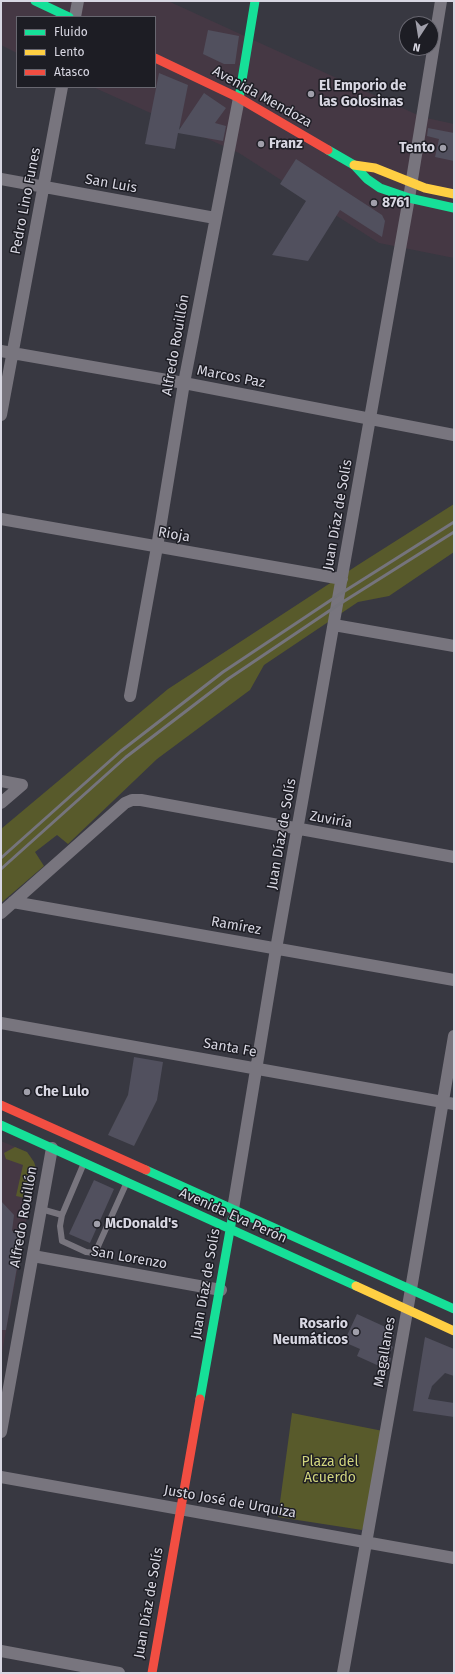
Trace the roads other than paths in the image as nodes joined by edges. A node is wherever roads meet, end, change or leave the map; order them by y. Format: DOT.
graph roads {
  1 [pos="35,1"];
  2 [pos="78,1"];
  3 [pos="255,1"];
  4 [pos="441,1"];
  5 [pos="68,16"];
  6 [pos="75,16"];
  7 [pos="156,58"];
  8 [pos="62,88"];
  9 [pos="239,98"];
  10 [pos="354,165"];
  11 [pos="1,179"];
  12 [pos="412,183"];
  13 [pos="44,187"];
  14 [pos="454,194"];
  15 [pos="409,198"];
  16 [pos="454,208"];
  17 [pos="215,218"];
  18 [pos="7,352"];
  19 [pos="184,383"];
  20 [pos="1,415"];
  21 [pos="370,419"];
  22 [pos="454,435"];
  23 [pos="1,519"];
  24 [pos="157,547"];
  25 [pos="342,579"];
  26 [pos="334,626"];
  27 [pos="454,646"];
  28 [pos="130,696"];
  29 [pos="1,781"];
  30 [pos="1,803"];
  31 [pos="298,830"];
  32 [pos="454,857"];
  33 [pos="13,902"];
  34 [pos="1,912"];
  35 [pos="276,949"];
  36 [pos="454,980"];
  37 [pos="1,1023"];
  38 [pos="454,1036"];
  39 [pos="256,1068"];
  40 [pos="448,1103"];
  41 [pos="1,1105"];
  42 [pos="1,1125"];
  43 [pos="52,1148"];
  44 [pos="84,1163"];
  45 [pos="126,1182"];
  46 [pos="41,1209"];
  47 [pos="233,1209"];
  48 [pos="62,1215"];
  49 [pos="230,1230"];
  50 [pos="33,1256"];
  51 [pos="411,1289"];
  52 [pos="220,1290"];
  53 [pos="454,1308"];
  54 [pos="408,1310"];
  55 [pos="454,1331"];
  56 [pos="1,1432"];
  57 [pos="1,1477"];
  58 [pos="181,1509"];
  59 [pos="366,1542"];
  60 [pos="454,1558"];
  61 [pos="1,1651"];
  62 [pos="119,1673"];
  63 [pos="152,1673"];
  64 [pos="343,1673"];
  1 -- 5 [label="main road"];
  2 -- 6 [label="street"];
  3 -- 9 [label="main road, Alfredo Rouillón"];
  4 -- 12 [label="street, Juan Díaz de Solís"];
  7 -- 9 [label="main road, Avenida Mendoza"];
  8 -- 13 [label="street, Pedro Lino Funes"];
  9 -- 10 [label="main road, Avenida Mendoza"];
  9 -- 17 [label="street, Alfredo Rouillón"];
  10 -- 12 [label="main road, Avenida Mendoza"];
  10 -- 15 [label="main road, Avenida Mendoza"];
  11 -- 13 [label="street, San Luis"];
  12 -- 14 [label="main road, Avenida Mendoza"];
  12 -- 15 [label="street, Juan Díaz de Solís"];
  13 -- 17 [label="street, San Luis"];
  13 -- 18 [label="street, Pedro Lino Funes"];
  15 -- 16 [label="main road, Avenida Mendoza"];
  15 -- 21 [label="street, Juan Díaz de Solís"];
  17 -- 19 [label="street, Alfredo Rouillón"];
  18 -- 19 [label="street, Marcos Paz"];
  18 -- 20 [label="street, Pedro Lino Funes"];
  19 -- 21 [label="street, Marcos Paz"];
  19 -- 24 [label="street, Alfredo Rouillón"];
  21 -- 22 [label="street, Marcos Paz"];
  21 -- 25 [label="street, Juan Díaz de Solís"];
  23 -- 24 [label="street, Rioja"];
  24 -- 25 [label="street, Rioja"];
  24 -- 28 [label="street, Alfredo Rouillón"];
  25 -- 26 [label="street, Juan Díaz de Solís"];
  26 -- 27 [label="street"];
  26 -- 31 [label="street, Juan Díaz de Solís"];
  29 -- 30 [label="street"];
  31 -- 32 [label="street, Zuviría"];
  31 -- 33 [label="street, Zuviría"];
  31 -- 35 [label="street, Juan Díaz de Solís"];
  33 -- 34 [label="street"];
  33 -- 35 [label="street, Ramírez"];
  35 -- 36 [label="street, Ramírez"];
  35 -- 39 [label="street, Juan Díaz de Solís"];
  37 -- 39 [label="street, Santa Fe"];
  38 -- 40 [label="street, Magallanes"];
  39 -- 40 [label="street, Santa Fe"];
  39 -- 47 [label="street, Juan Díaz de Solís"];
  40 -- 51 [label="street, Magallanes"];
  41 -- 47 [label="main road, Avenida Eva Perón"];
  42 -- 43 [label="main road, Avenida Eva Perón"];
  43 -- 44 [label="main road, Avenida Eva Perón"];
  43 -- 46 [label="street, Alfredo Rouillón"];
  44 -- 45 [label="main road, Avenida Eva Perón"];
  44 -- 48 [label="lane"];
  45 -- 48 [label="lane"];
  45 -- 49 [label="main road, Avenida Eva Perón"];
  46 -- 48 [label="lane"];
  46 -- 50 [label="street, Alfredo Rouillón"];
  47 -- 49 [label="main road, Juan Díaz de Solís"];
  47 -- 51 [label="main road, Avenida Eva Perón"];
  49 -- 52 [label="main road, Juan Díaz de Solís"];
  49 -- 54 [label="main road, Avenida Eva Perón"];
  50 -- 52 [label="street, San Lorenzo"];
  50 -- 56 [label="street, Alfredo Rouillón"];
  51 -- 53 [label="main road, Avenida Eva Perón"];
  51 -- 54 [label="street, Magallanes"];
  52 -- 58 [label="main road, Juan Díaz de Solís"];
  54 -- 55 [label="main road, Avenida Eva Perón"];
  54 -- 59 [label="street, Magallanes"];
  57 -- 58 [label="street, Justo José de Urquiza"];
  58 -- 59 [label="street, Justo José de Urquiza"];
  58 -- 63 [label="main road, Juan Díaz de Solís"];
  59 -- 60 [label="street, Justo José de Urquiza"];
  59 -- 64 [label="street, Magallanes"];
  61 -- 62 [label="street"];
}
